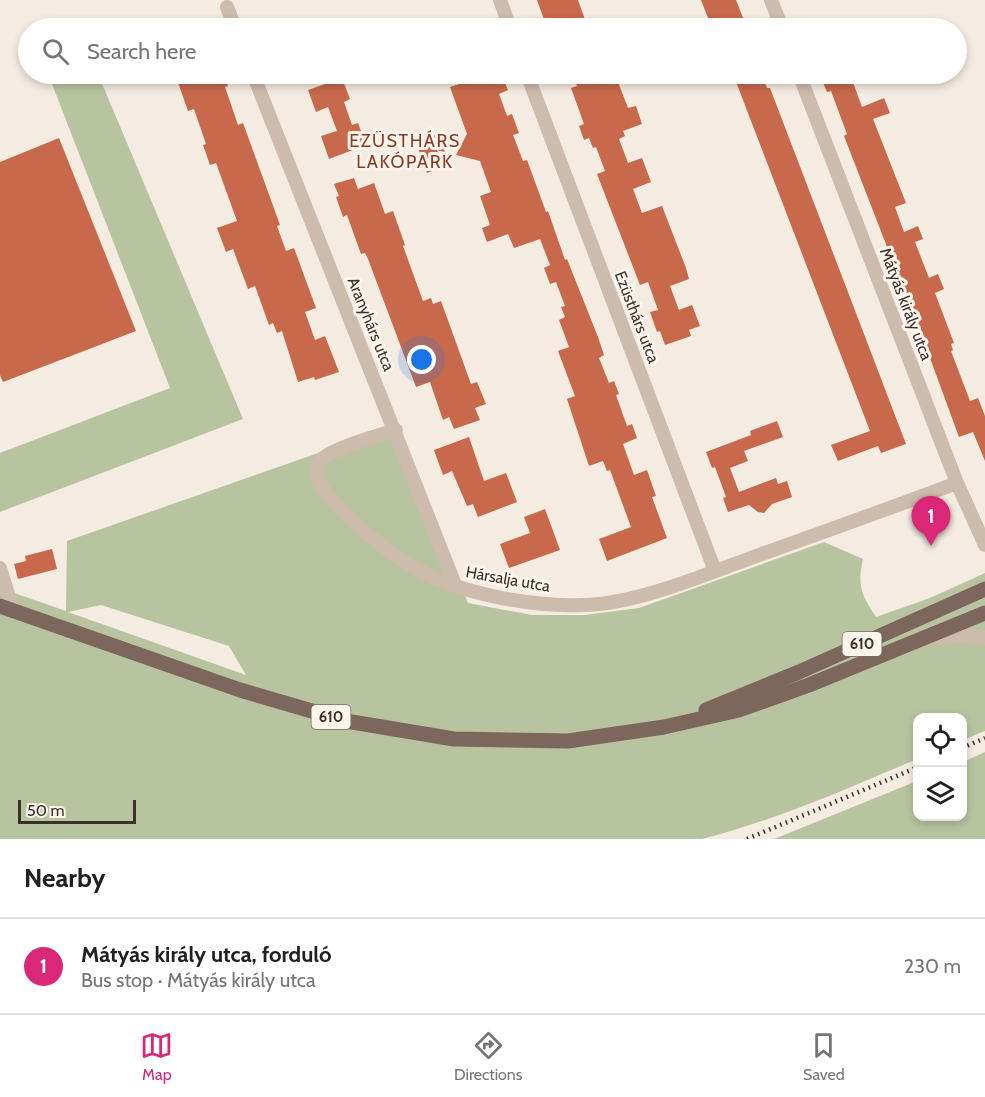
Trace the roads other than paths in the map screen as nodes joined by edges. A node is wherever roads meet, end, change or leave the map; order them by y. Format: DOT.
graph roads {
  1 [pos="500,0"];
  2 [pos="771,0"];
  3 [pos="226,7"];
  4 [pos="231,18"];
  5 [pos="506,18"];
  6 [pos="778,18"];
  7 [pos="257,84"];
  8 [pos="531,84"];
  9 [pos="803,84"];
  10 [pos="396,430"];
  11 [pos="957,483"];
  12 [pos="979,520"];
  13 [pos="985,545"];
  14 [pos="0,568"];
  15 [pos="716,571"];
  16 [pos="456,587"];
  17 [pos="985,589"];
  18 [pos="6,608"];
  19 [pos="985,613"];
  20 [pos="985,638"];
  21 [pos="923,639"];
  22 [pos="664,727"];
  1 -- 5 [label="street"];
  2 -- 6 [label="street"];
  3 -- 4 [label="street"];
  7 -- 10 [label="street, Aranyhárs utca"];
  8 -- 15 [label="street, Ezüsthárs utca"];
  9 -- 11 [label="street, Mátyás király utca"];
  10 -- 16 [label="street, Aranyhárs utca"];
  10 -- 16 [label="street, Hársalja utca"];
  11 -- 12 [label="street, Mátyás király utca"];
  11 -- 15 [label="street, Hársalja utca"];
  12 -- 13 [label="street, Mátyás király utca"];
  14 -- 18 [label="street"];
  15 -- 16 [label="street, Hársalja utca"];
  17 -- 22 [label="main road, 610"];
  18 -- 22 [label="main road, 610"];
  19 -- 21 [label="main road, 610"];
  20 -- 21 [label="street"];
  21 -- 22 [label="main road, 610"];
}
